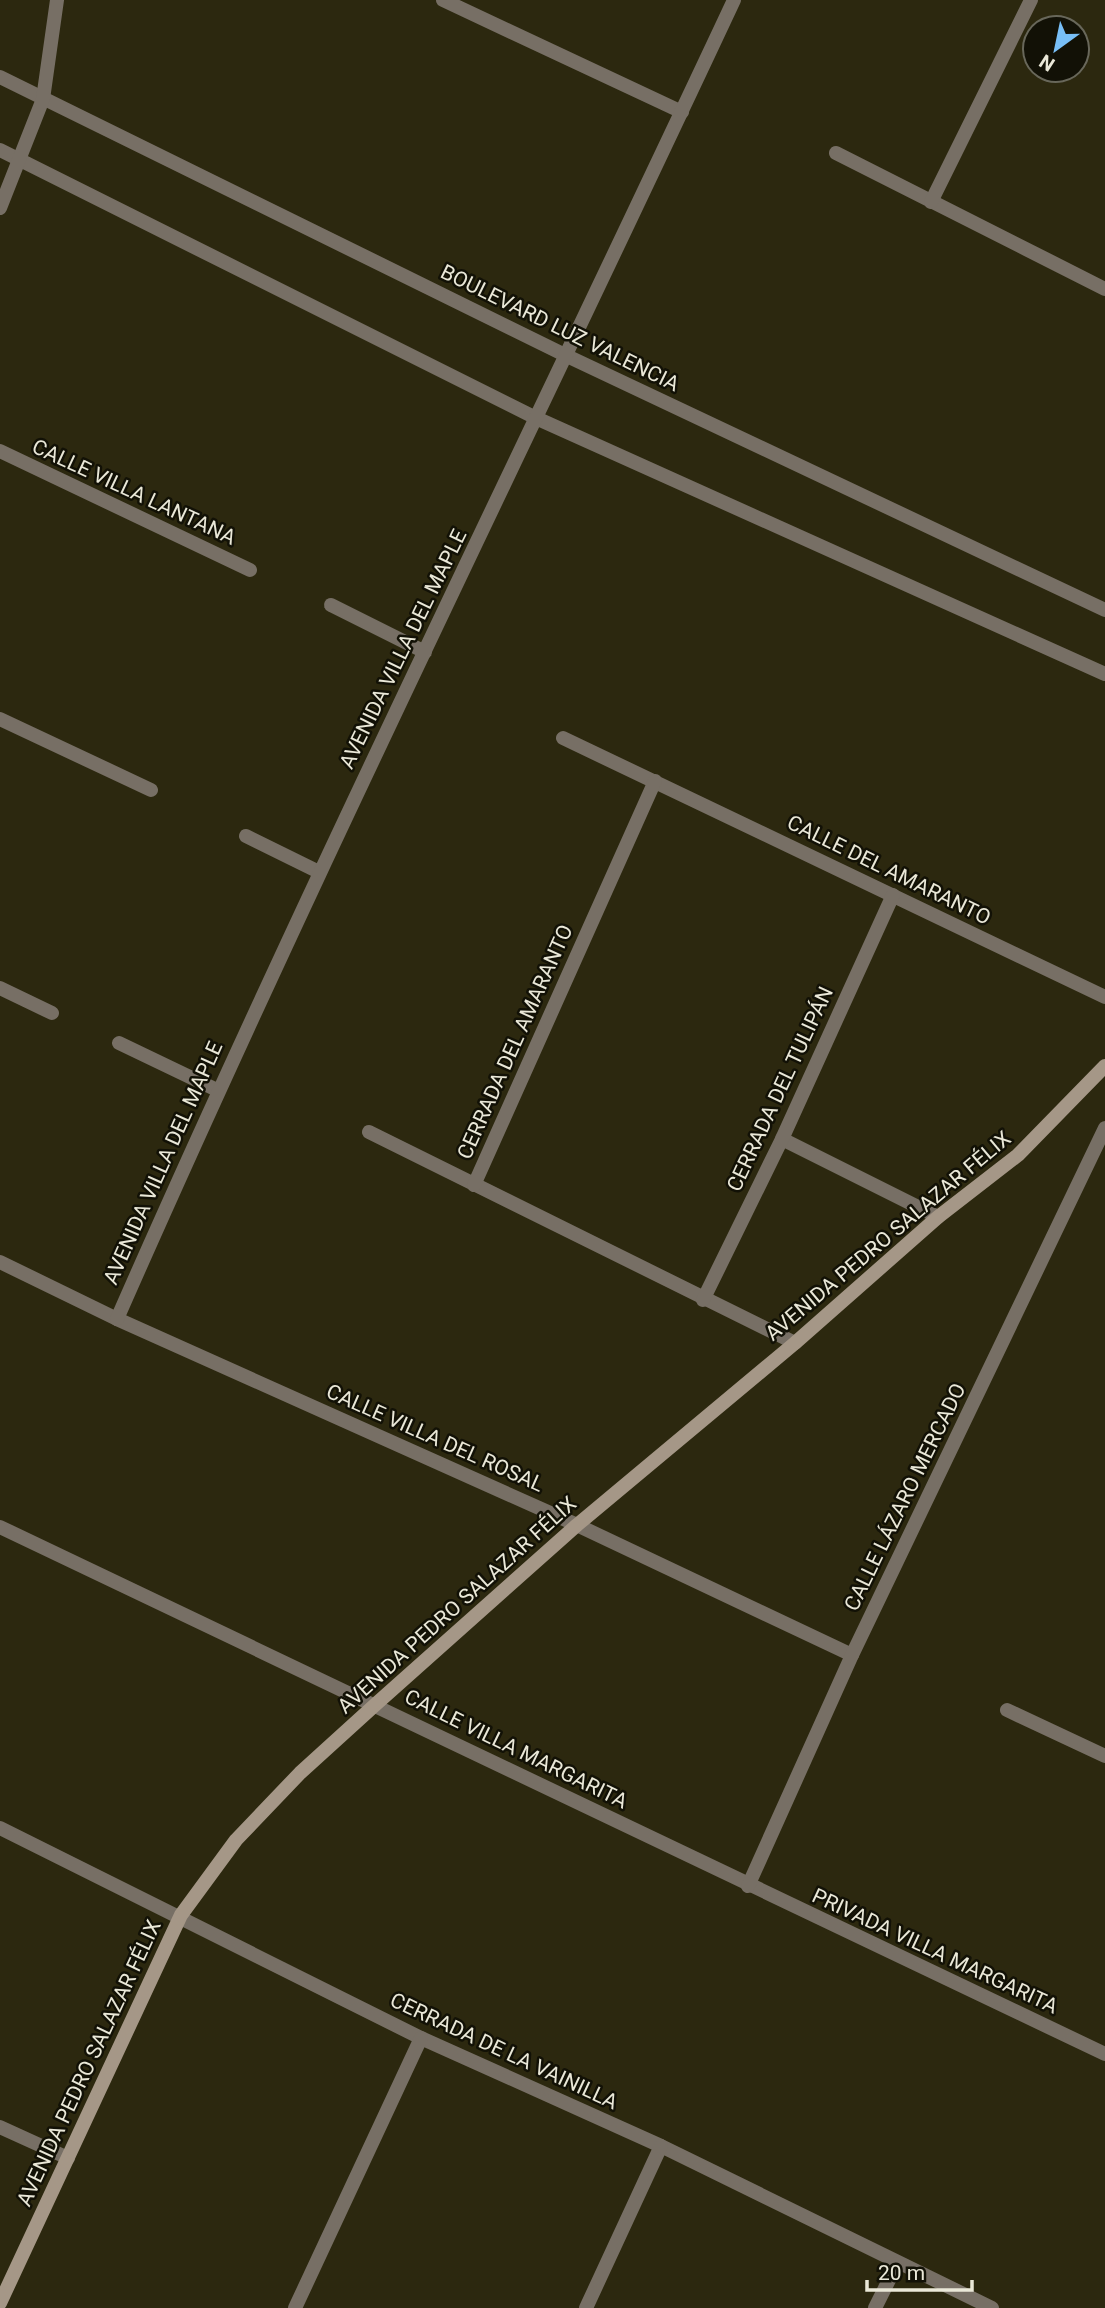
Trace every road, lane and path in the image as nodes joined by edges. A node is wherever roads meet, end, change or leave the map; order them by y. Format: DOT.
graph roads {
  1 [pos="58,0"];
  2 [pos="443,0"];
  3 [pos="734,0"];
  4 [pos="1031,0"];
  5 [pos="0,77"];
  6 [pos="43,99"];
  7 [pos="681,111"];
  8 [pos="0,150"];
  9 [pos="836,153"];
  10 [pos="21,160"];
  11 [pos="931,202"];
  12 [pos="0,208"];
  13 [pos="1105,289"];
  14 [pos="567,356"];
  15 [pos="536,418"];
  16 [pos="0,451"];
  17 [pos="250,570"];
  18 [pos="331,605"];
  19 [pos="1105,610"];
  20 [pos="425,652"];
  21 [pos="1105,674"];
  22 [pos="0,719"];
  23 [pos="563,738"];
  24 [pos="655,781"];
  25 [pos="151,790"];
  26 [pos="246,836"];
  27 [pos="319,872"];
  28 [pos="893,895"];
  29 [pos="0,988"];
  30 [pos="1105,997"];
  31 [pos="52,1013"];
  32 [pos="119,1043"];
  33 [pos="1105,1066"];
  34 [pos="217,1090"];
  35 [pos="1105,1128"];
  36 [pos="369,1132"];
  37 [pos="782,1139"];
  38 [pos="474,1185"];
  39 [pos="939,1217"];
  40 [pos="0,1262"];
  41 [pos="703,1300"];
  42 [pos="117,1319"];
  43 [pos="795,1343"];
  44 [pos="577,1525"];
  45 [pos="0,1527"];
  46 [pos="852,1655"];
  47 [pos="376,1704"];
  48 [pos="1007,1710"];
  49 [pos="1104,1753"];
  50 [pos="0,1828"];
  51 [pos="748,1886"];
  52 [pos="181,1916"];
  53 [pos="421,2038"];
  54 [pos="1105,2054"];
  55 [pos="0,2127"];
  56 [pos="661,2147"];
  57 [pos="68,2158"];
  58 [pos="897,2264"];
  59 [pos="0,2303"];
  60 [pos="295,2308"];
  61 [pos="586,2308"];
  62 [pos="875,2308"];
  63 [pos="992,2308"];
  1 -- 6 [label="street"];
  2 -- 7 [label="street"];
  3 -- 7 [label="street, AVENIDA VILLA DEL MAPLE"];
  4 -- 11 [label="street"];
  5 -- 6 [label="street, BOULEVARD LUZ VALENCIA"];
  6 -- 10 [label="street"];
  6 -- 14 [label="street, BOULEVARD LUZ VALENCIA"];
  7 -- 14 [label="street, AVENIDA VILLA DEL MAPLE"];
  8 -- 10 [label="street"];
  9 -- 11 [label="street"];
  10 -- 12 [label="street"];
  10 -- 15 [label="street"];
  11 -- 13 [label="street"];
  14 -- 15 [label="street, AVENIDA VILLA DEL MAPLE"];
  14 -- 19 [label="street, BOULEVARD LUZ VALENCIA"];
  15 -- 20 [label="street, AVENIDA VILLA DEL MAPLE"];
  15 -- 21 [label="street"];
  16 -- 17 [label="street, CALLE VILLA LANTANA"];
  18 -- 20 [label="street"];
  20 -- 27 [label="street, AVENIDA VILLA DEL MAPLE"];
  22 -- 25 [label="street"];
  23 -- 24 [label="street, CALLE DEL AMARANTO"];
  24 -- 28 [label="street, CALLE DEL AMARANTO"];
  24 -- 38 [label="street, CERRADA DEL AMARANTO"];
  26 -- 27 [label="street"];
  27 -- 34 [label="street, AVENIDA VILLA DEL MAPLE"];
  28 -- 30 [label="street, CALLE DEL AMARANTO"];
  28 -- 37 [label="street, CERRADA DEL TULIPÁN"];
  29 -- 31 [label="street"];
  32 -- 34 [label="street"];
  33 -- 39 [label="street, AVENIDA PEDRO SALAZAR FÉLIX"];
  34 -- 42 [label="street, AVENIDA VILLA DEL MAPLE"];
  35 -- 46 [label="street, CALLE LÁZARO MERCADO"];
  36 -- 38 [label="street"];
  37 -- 39 [label="street"];
  37 -- 41 [label="street, CERRADA DEL TULIPÁN"];
  38 -- 41 [label="street, CERRADA DEL AMARANTO"];
  39 -- 43 [label="street, AVENIDA PEDRO SALAZAR FÉLIX"];
  40 -- 42 [label="street, CALLE VILLA DEL ROSAL"];
  41 -- 43 [label="street, CERRADA DEL AMARANTO"];
  42 -- 44 [label="street, CALLE VILLA DEL ROSAL"];
  43 -- 44 [label="street, AVENIDA PEDRO SALAZAR FÉLIX"];
  44 -- 46 [label="street, CALLE VILLA DEL ROSAL"];
  44 -- 47 [label="street, AVENIDA PEDRO SALAZAR FÉLIX"];
  45 -- 47 [label="street, CALLE VILLA MARGARITA"];
  46 -- 51 [label="street, CALLE LÁZARO MERCADO"];
  47 -- 51 [label="street, CALLE VILLA MARGARITA"];
  47 -- 52 [label="street, AVENIDA PEDRO SALAZAR FÉLIX"];
  48 -- 49 [label="street"];
  50 -- 52 [label="street, CERRADA DE LA VAINILLA"];
  51 -- 54 [label="street, PRIVADA VILLA MARGARITA"];
  52 -- 53 [label="street, CERRADA DE LA VAINILLA"];
  52 -- 57 [label="street, AVENIDA PEDRO SALAZAR FÉLIX"];
  53 -- 56 [label="street, CERRADA DE LA VAINILLA"];
  53 -- 60 [label="street"];
  55 -- 57 [label="street"];
  56 -- 58 [label="street, CERRADA DE LA VAINILLA"];
  56 -- 61 [label="street"];
  57 -- 59 [label="street, AVENIDA PEDRO SALAZAR FÉLIX"];
  58 -- 62 [label="street"];
  58 -- 63 [label="street, CERRADA DE LA VAINILLA"];
}
